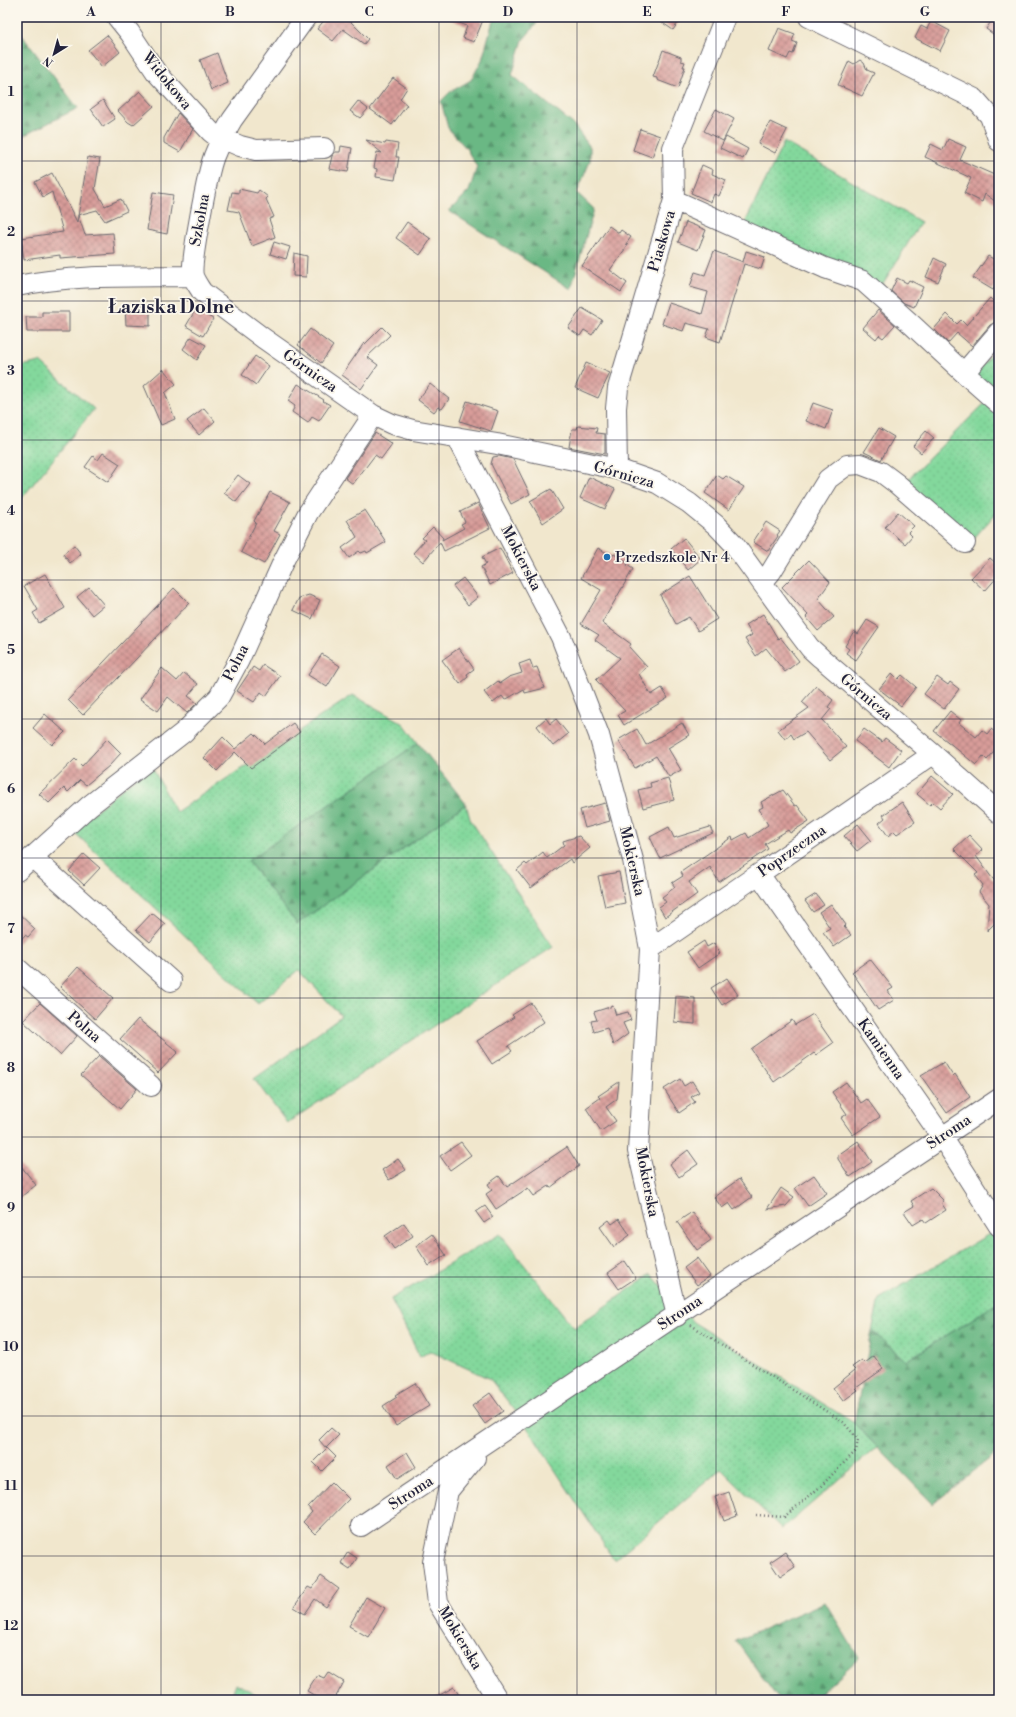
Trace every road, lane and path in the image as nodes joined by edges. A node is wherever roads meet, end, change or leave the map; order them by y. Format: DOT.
graph roads {
  1 [pos="117,17"];
  2 [pos="306,17"];
  3 [pos="725,17"];
  4 [pos="809,17"];
  5 [pos="221,139"];
  6 [pos="999,141"];
  7 [pos="324,148"];
  8 [pos="674,200"];
  9 [pos="193,276"];
  10 [pos="17,286"];
  11 [pos="999,332"];
  12 [pos="964,373"];
  13 [pos="999,404"];
  14 [pos="373,415"];
  15 [pos="457,437"];
  16 [pos="617,470"];
  17 [pos="966,543"];
  18 [pos="762,583"];
  19 [pos="933,754"];
  20 [pos="999,813"];
  21 [pos="21,862"];
  22 [pos="759,874"];
  23 [pos="650,949"];
  24 [pos="17,968"];
  25 [pos="171,981"];
  26 [pos="151,1086"];
  27 [pos="999,1099"];
  28 [pos="942,1137"];
  29 [pos="999,1226"];
  30 [pos="677,1316"];
  31 [pos="486,1443"];
  32 [pos="756,1515"];
  33 [pos="361,1526"];
  34 [pos="498,1700"];
  1 -- 5 [label="street, Widokowa"];
  2 -- 5 [label="street, Szkolna"];
  3 -- 8 [label="street, Piaskowa"];
  4 -- 6 [label="street"];
  5 -- 7 [label="street, Widokowa"];
  5 -- 9 [label="street, Szkolna"];
  8 -- 12 [label="street"];
  8 -- 16 [label="street, Piaskowa"];
  9 -- 10 [label="street"];
  9 -- 14 [label="street, Górnicza"];
  11 -- 12 [label="street"];
  12 -- 13 [label="street"];
  14 -- 15 [label="street, Górnicza"];
  14 -- 21 [label="street, Polna"];
  15 -- 16 [label="street, Górnicza"];
  15 -- 23 [label="street, Mokierska"];
  16 -- 18 [label="street, Górnicza"];
  17 -- 18 [label="street"];
  18 -- 19 [label="street, Górnicza"];
  19 -- 20 [label="street, Górnicza"];
  19 -- 22 [label="street, Poprzeczna"];
  21 -- 25 [label="street, Polna"];
  22 -- 23 [label="street, Poprzeczna"];
  22 -- 28 [label="street, Kamienna"];
  23 -- 30 [label="street, Mokierska"];
  24 -- 26 [label="street, Polna"];
  27 -- 28 [label="street, Stroma"];
  28 -- 29 [label="street, Kamienna"];
  28 -- 30 [label="street, Stroma"];
  30 -- 31 [label="street, Stroma"];
  30 -- 32 [label="path"];
  31 -- 33 [label="street, Stroma"];
  31 -- 34 [label="street, Mokierska"];
}
